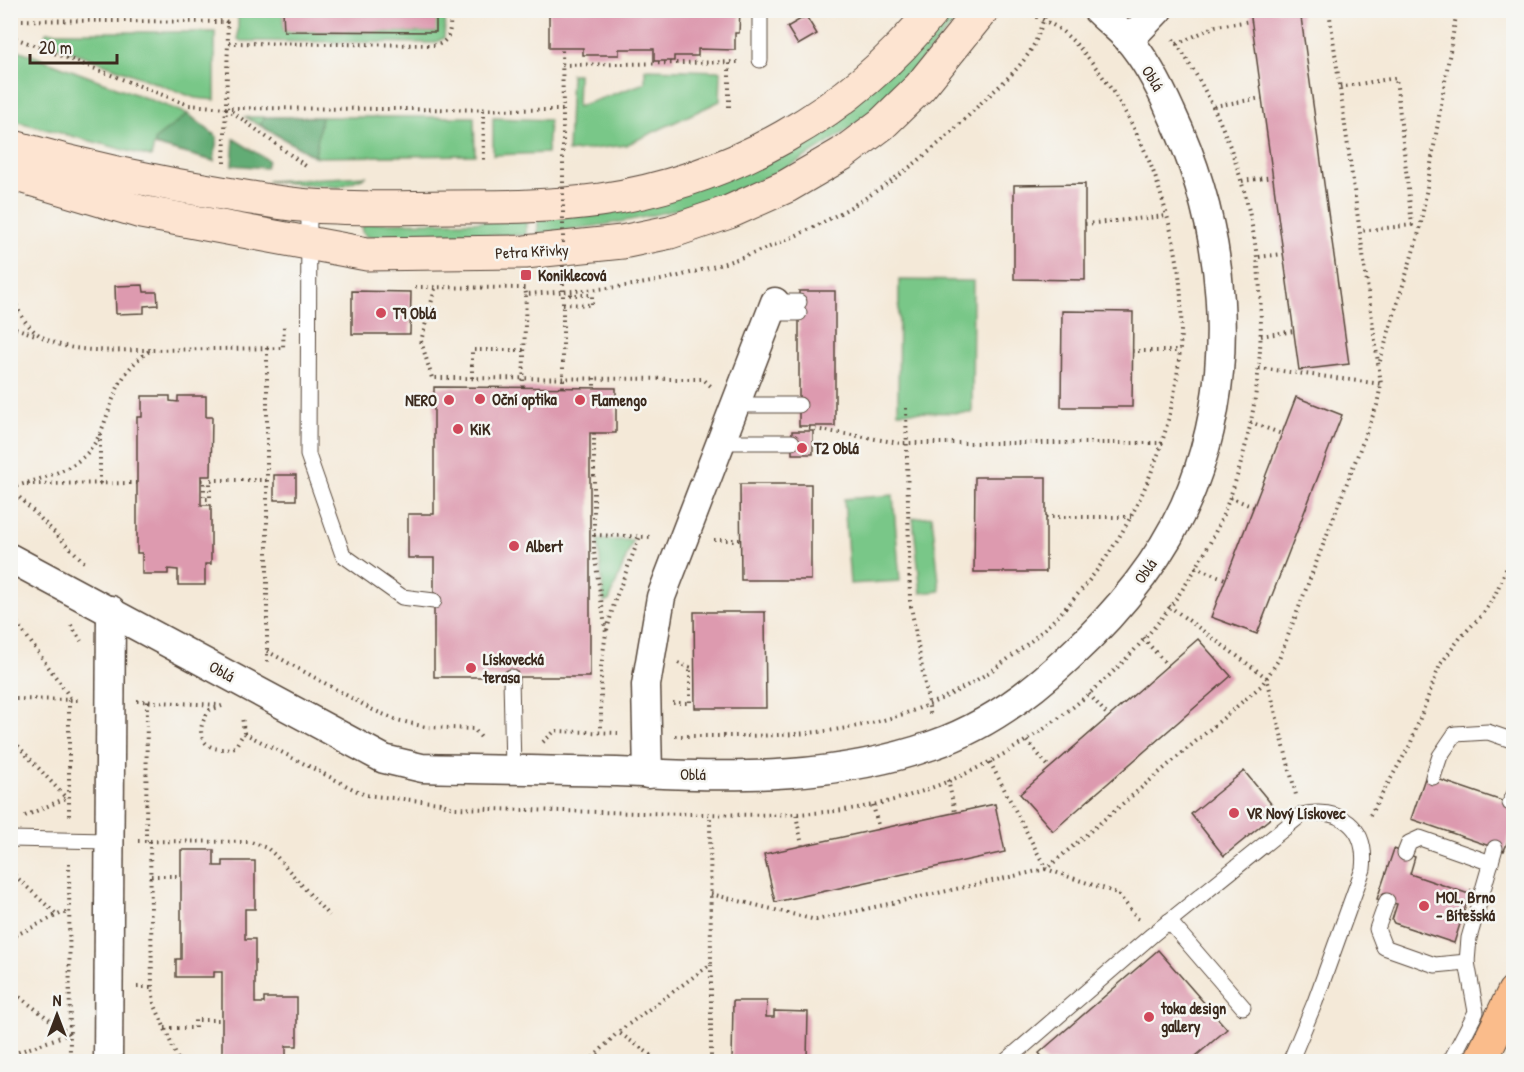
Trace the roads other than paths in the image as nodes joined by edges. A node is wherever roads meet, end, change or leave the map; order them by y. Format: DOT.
graph roads {
  1 [pos="760,10"];
  2 [pos="933,10"];
  3 [pos="982,10"];
  4 [pos="1097,10"];
  5 [pos="1162,20"];
  6 [pos="1129,40"];
  7 [pos="760,60"];
  8 [pos="10,146"];
  9 [pos="10,173"];
  10 [pos="309,206"];
  11 [pos="309,245"];
  12 [pos="786,308"];
  13 [pos="735,405"];
  14 [pos="799,405"];
  15 [pos="720,442"];
  16 [pos="792,442"];
  17 [pos="10,558"];
  18 [pos="434,601"];
  19 [pos="111,610"];
  20 [pos="511,677"];
  21 [pos="1514,741"];
  22 [pos="512,760"];
  23 [pos="648,774"];
  24 [pos="1433,777"];
  25 [pos="1418,822"];
  26 [pos="1420,837"];
  27 [pos="10,839"];
  28 [pos="122,841"];
  29 [pos="1495,848"];
  30 [pos="1405,853"];
  31 [pos="1491,864"];
  32 [pos="1387,901"];
  33 [pos="1169,921"];
  34 [pos="1467,962"];
  35 [pos="1514,992"];
  36 [pos="1243,1007"];
  37 [pos="1018,1055"];
  38 [pos="108,1062"];
  39 [pos="1005,1062"];
  40 [pos="1290,1062"];
  41 [pos="1450,1062"];
  42 [pos="1480,1062"];
  1 -- 7 [label="lane"];
  2 -- 10 [label="street"];
  3 -- 11 [label="street, Petra Křivky"];
  4 -- 6 [label="street, Oblá"];
  5 -- 6 [label="street"];
  6 -- 23 [label="street, Oblá"];
  8 -- 10 [label="street"];
  9 -- 11 [label="street, Petra Křivky"];
  10 -- 11 [label="lane"];
  11 -- 18 [label="lane"];
  12 -- 13 [label="street"];
  13 -- 14 [label="lane"];
  13 -- 15 [label="street"];
  15 -- 16 [label="lane"];
  15 -- 23 [label="street"];
  17 -- 19 [label="street, Oblá"];
  19 -- 22 [label="street, Oblá"];
  19 -- 28 [label="street"];
  20 -- 22 [label="lane"];
  21 -- 24 [label="lane"];
  22 -- 23 [label="street, Oblá"];
  25 -- 26 [label="lane"];
  26 -- 30 [label="lane"];
  26 -- 31 [label="lane"];
  27 -- 28 [label="lane"];
  28 -- 38 [label="street"];
  29 -- 31 [label="lane"];
  31 -- 34 [label="lane"];
  32 -- 34 [label="lane"];
  33 -- 36 [label="lane"];
  33 -- 37 [label="lane"];
  33 -- 40 [label="lane"];
  34 -- 41 [label="lane"];
  35 -- 42 [label="highway"];
  37 -- 39 [label="lane"];
}
